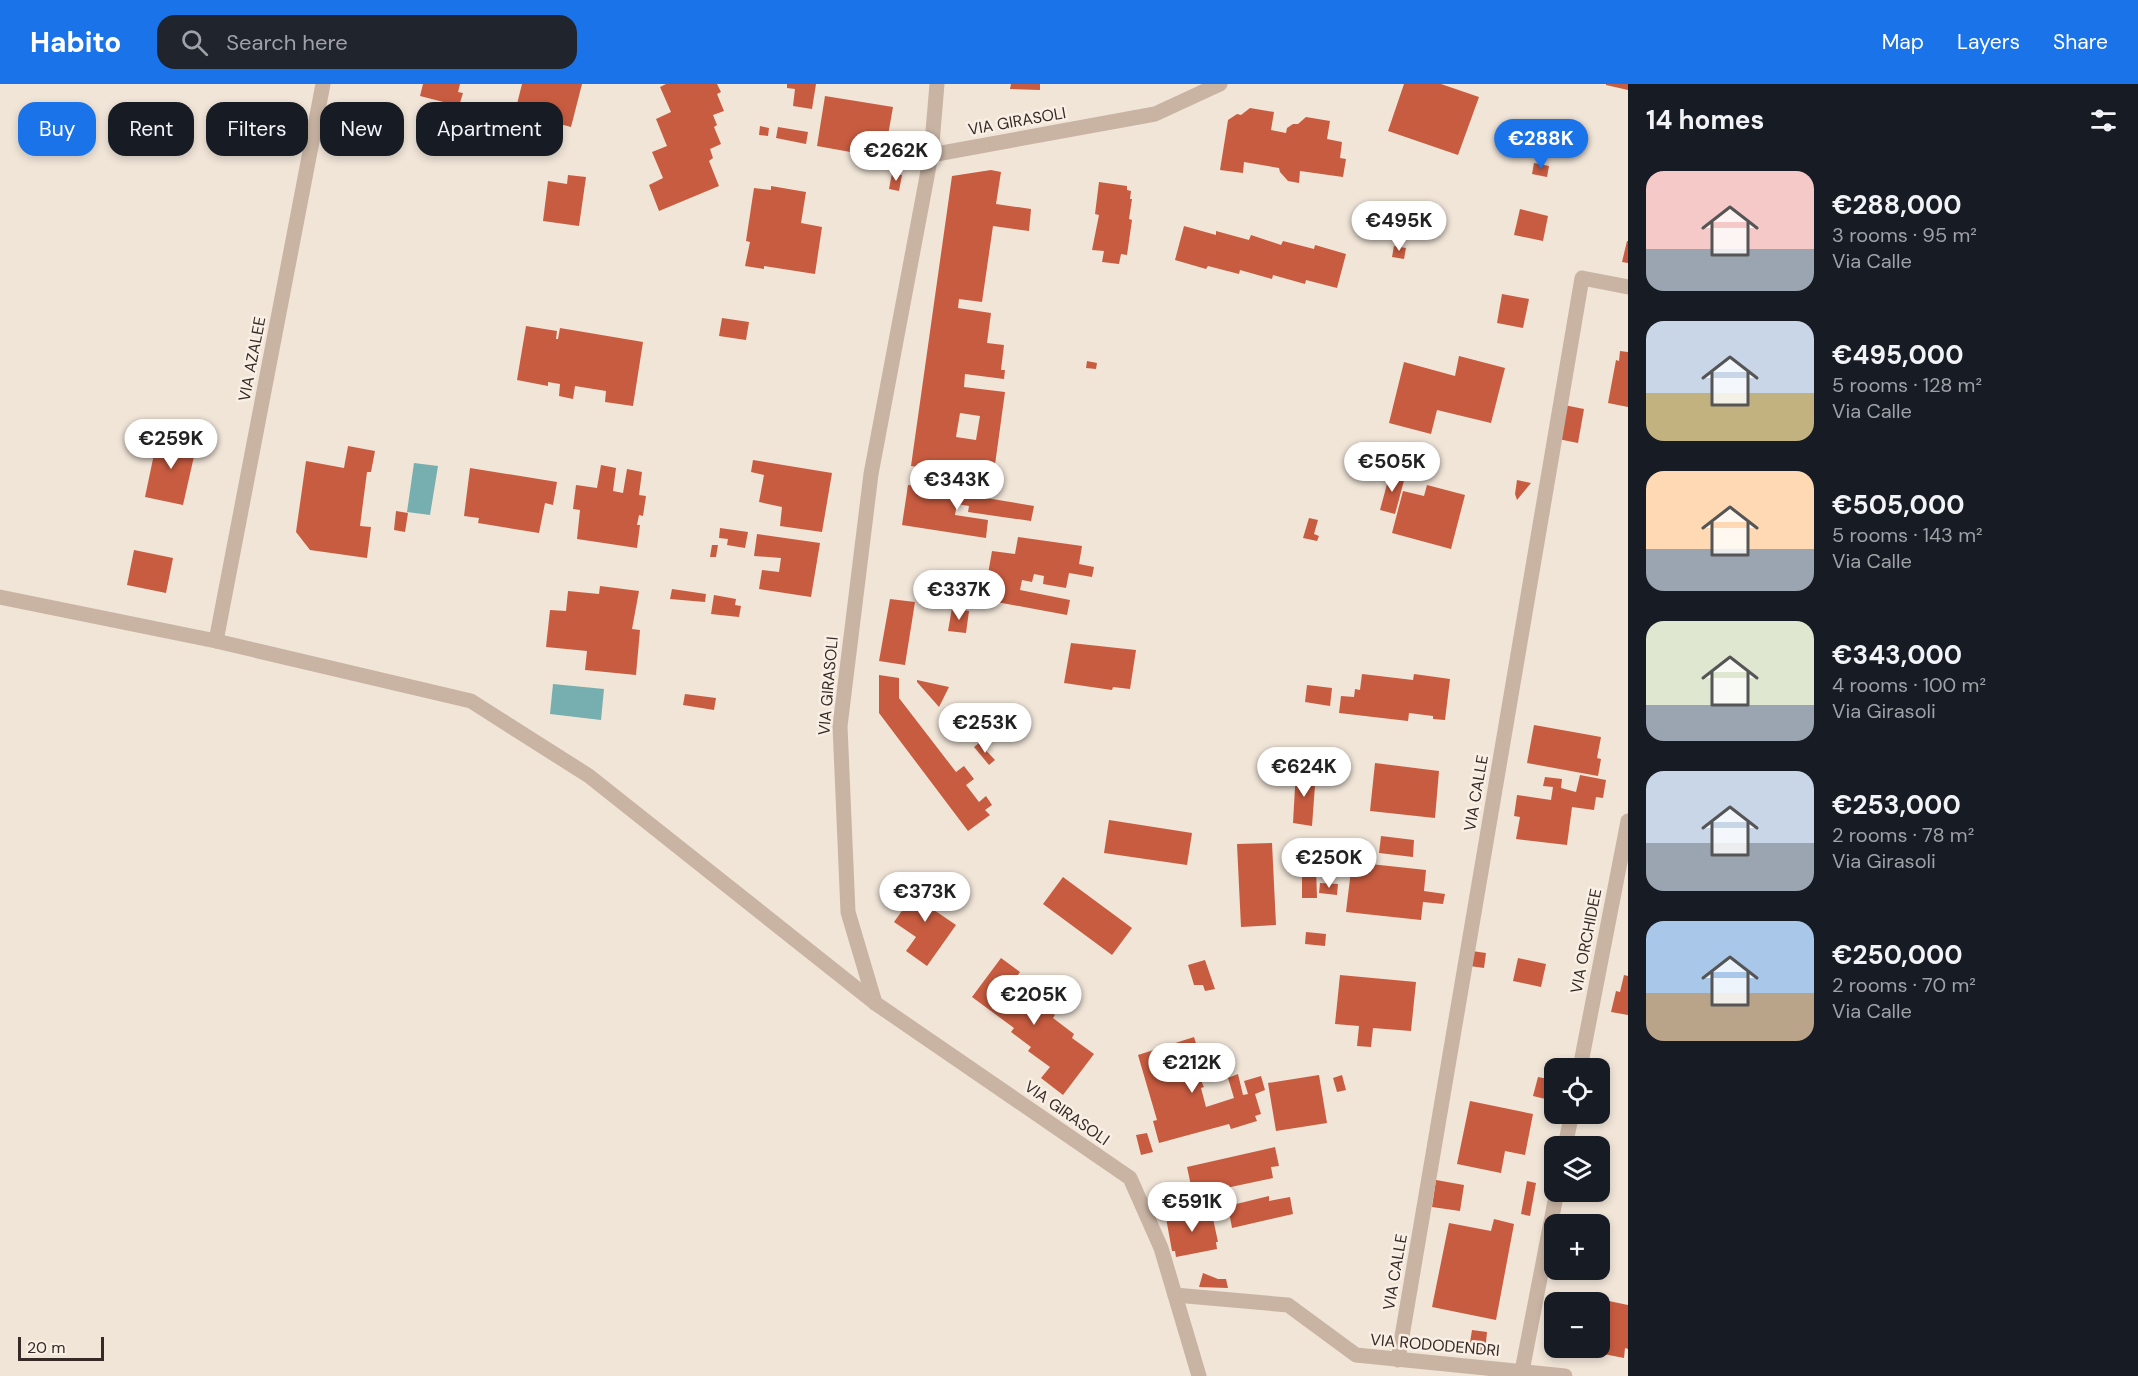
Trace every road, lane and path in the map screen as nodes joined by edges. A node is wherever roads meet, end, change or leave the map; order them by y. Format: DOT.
graph roads {
  1 [pos="323,84"];
  2 [pos="937,84"];
  3 [pos="1220,84"];
  4 [pos="931,155"];
  5 [pos="1628,288"];
  6 [pos="0,597"];
  7 [pos="216,641"];
  8 [pos="1628,821"];
  9 [pos="875,1003"];
  10 [pos="1582,1058"];
  11 [pos="1555,1202"];
  12 [pos="1175,1295"];
  13 [pos="1398,1360"];
  14 [pos="1522,1371"];
  15 [pos="1199,1376"];
  16 [pos="1565,1376"];
  1 -- 7 [label="street, VIA AZALEE"];
  2 -- 4 [label="street"];
  3 -- 4 [label="street, VIA GIRASOLI"];
  4 -- 9 [label="street, VIA GIRASOLI"];
  5 -- 13 [label="street, VIA CALLE"];
  6 -- 7 [label="street"];
  7 -- 9 [label="street"];
  8 -- 10 [label="street, VIA ORCHIDEE"];
  9 -- 12 [label="street, VIA GIRASOLI"];
  11 -- 14 [label="street"];
  12 -- 13 [label="street, VIA RODODENDRI"];
  12 -- 15 [label="street, VIA GIRASOLI"];
  13 -- 14 [label="street, VIA RODODENDRI"];
  14 -- 16 [label="street, VIA RODODENDRI"];
}
